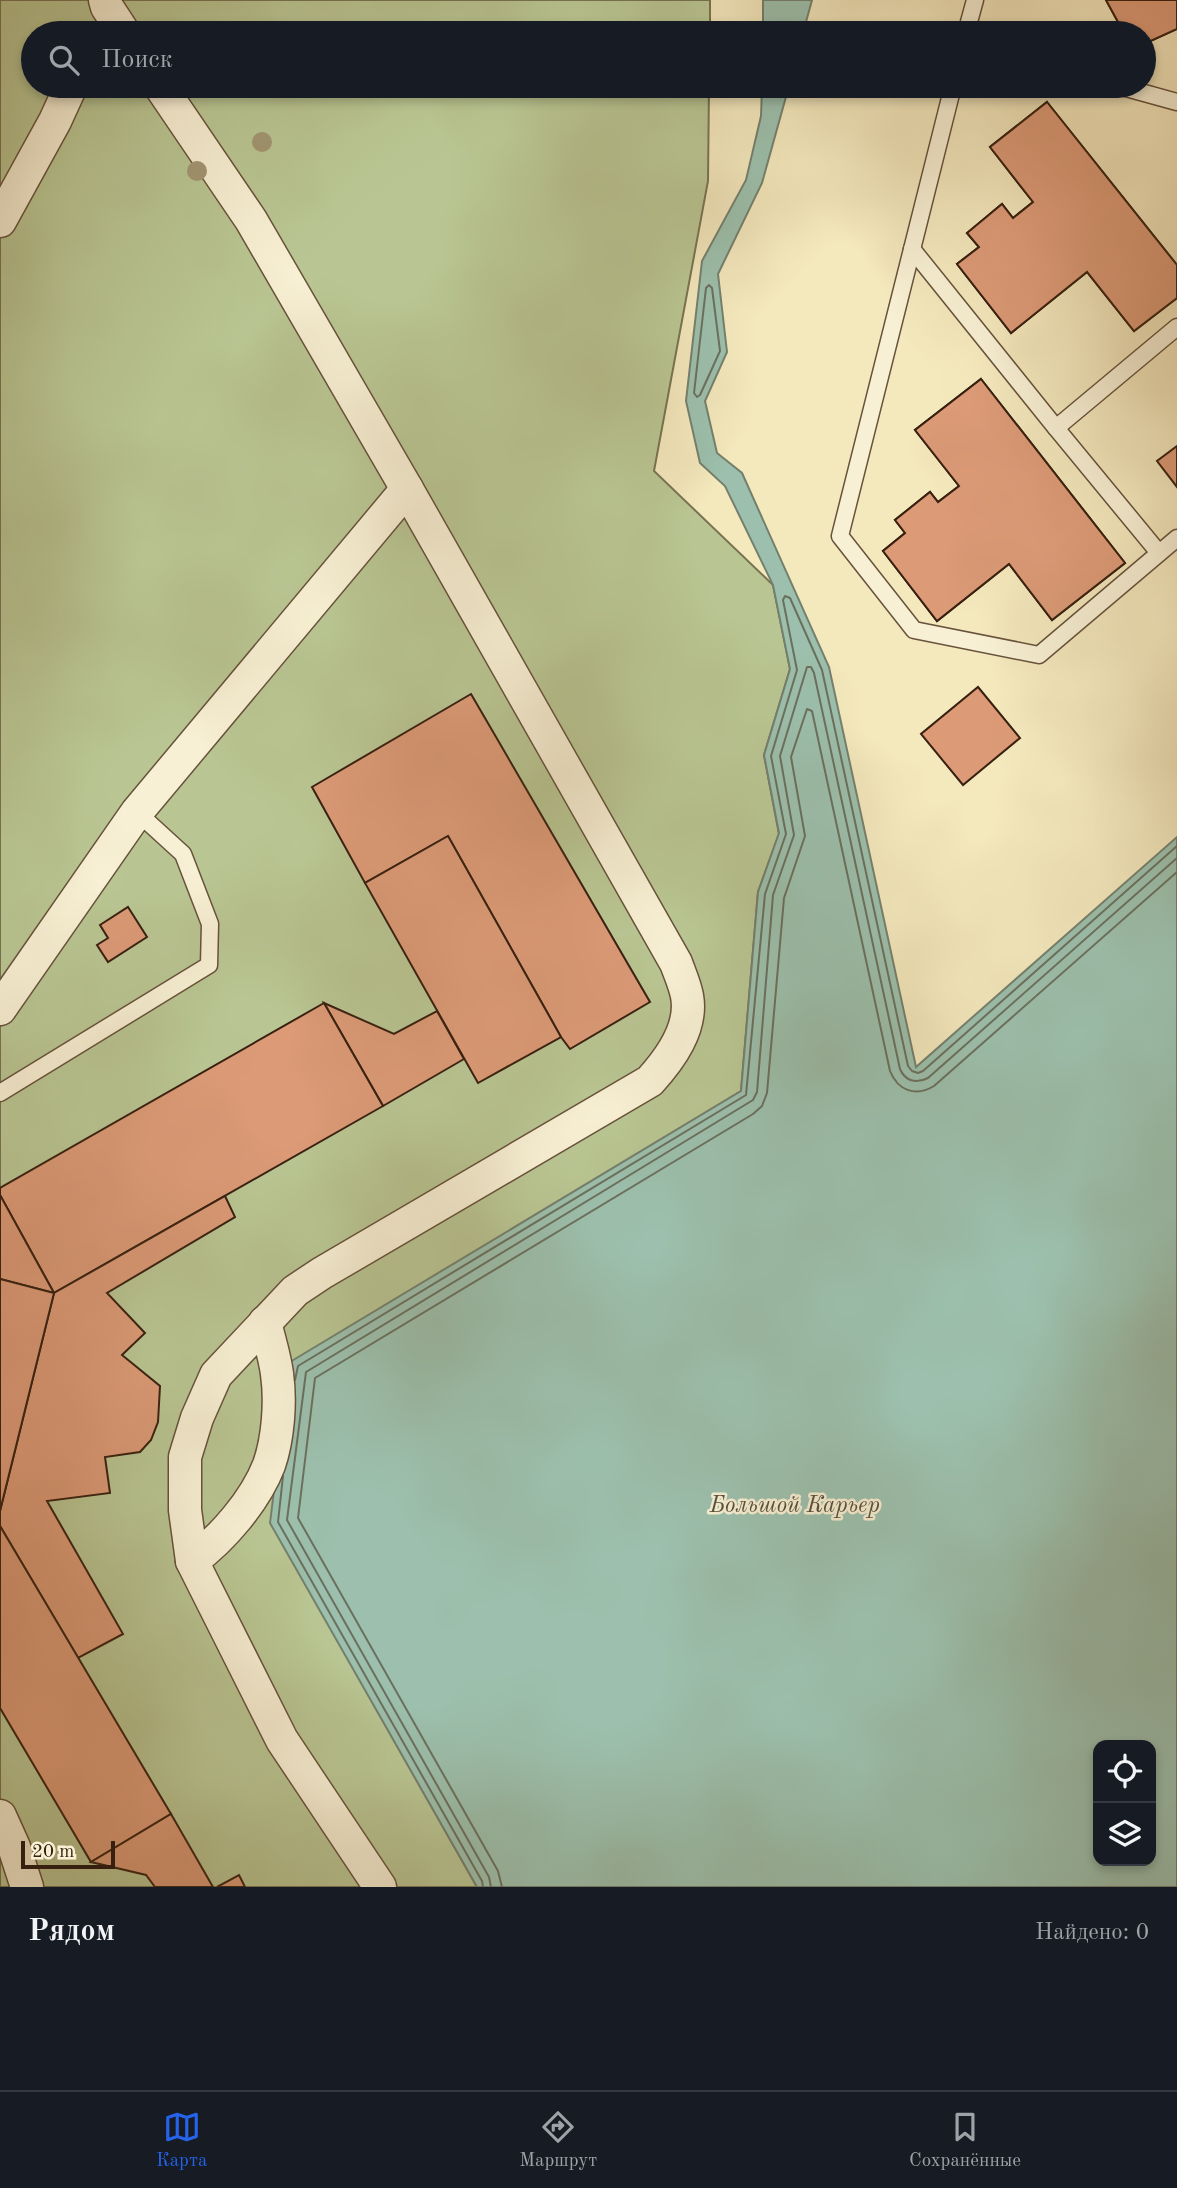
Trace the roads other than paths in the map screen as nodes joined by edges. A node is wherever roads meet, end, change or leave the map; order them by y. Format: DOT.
graph roads {
  1 [pos="975,0"];
  2 [pos="970,21"];
  3 [pos="1156,96"];
  4 [pos="66,98"];
  5 [pos="168,98"];
  6 [pos="950,98"];
  7 [pos="1177,102"];
  8 [pos="0,220"];
  9 [pos="912,249"];
  10 [pos="1177,327"];
  11 [pos="1056,428"];
  12 [pos="407,489"];
  13 [pos="1177,538"];
  14 [pos="1159,553"];
  15 [pos="137,812"];
  16 [pos="0,1009"];
  17 [pos="0,1093"];
  18 [pos="265,1322"];
  19 [pos="192,1561"];
  20 [pos="0,1816"];
  21 [pos="27,1887"];
  22 [pos="380,1887"];
  1 -- 2 [label="lane"];
  3 -- 7 [label="lane"];
  4 -- 8 [label="street"];
  5 -- 12 [label="street"];
  6 -- 9 [label="lane"];
  9 -- 11 [label="lane"];
  9 -- 14 [label="lane"];
  10 -- 11 [label="lane"];
  11 -- 14 [label="lane"];
  12 -- 15 [label="street"];
  12 -- 18 [label="street"];
  13 -- 14 [label="lane"];
  15 -- 16 [label="street"];
  15 -- 17 [label="lane"];
  18 -- 19 [label="street"];
  18 -- 19 [label="street"];
  19 -- 22 [label="street"];
  20 -- 21 [label="street"];
}
